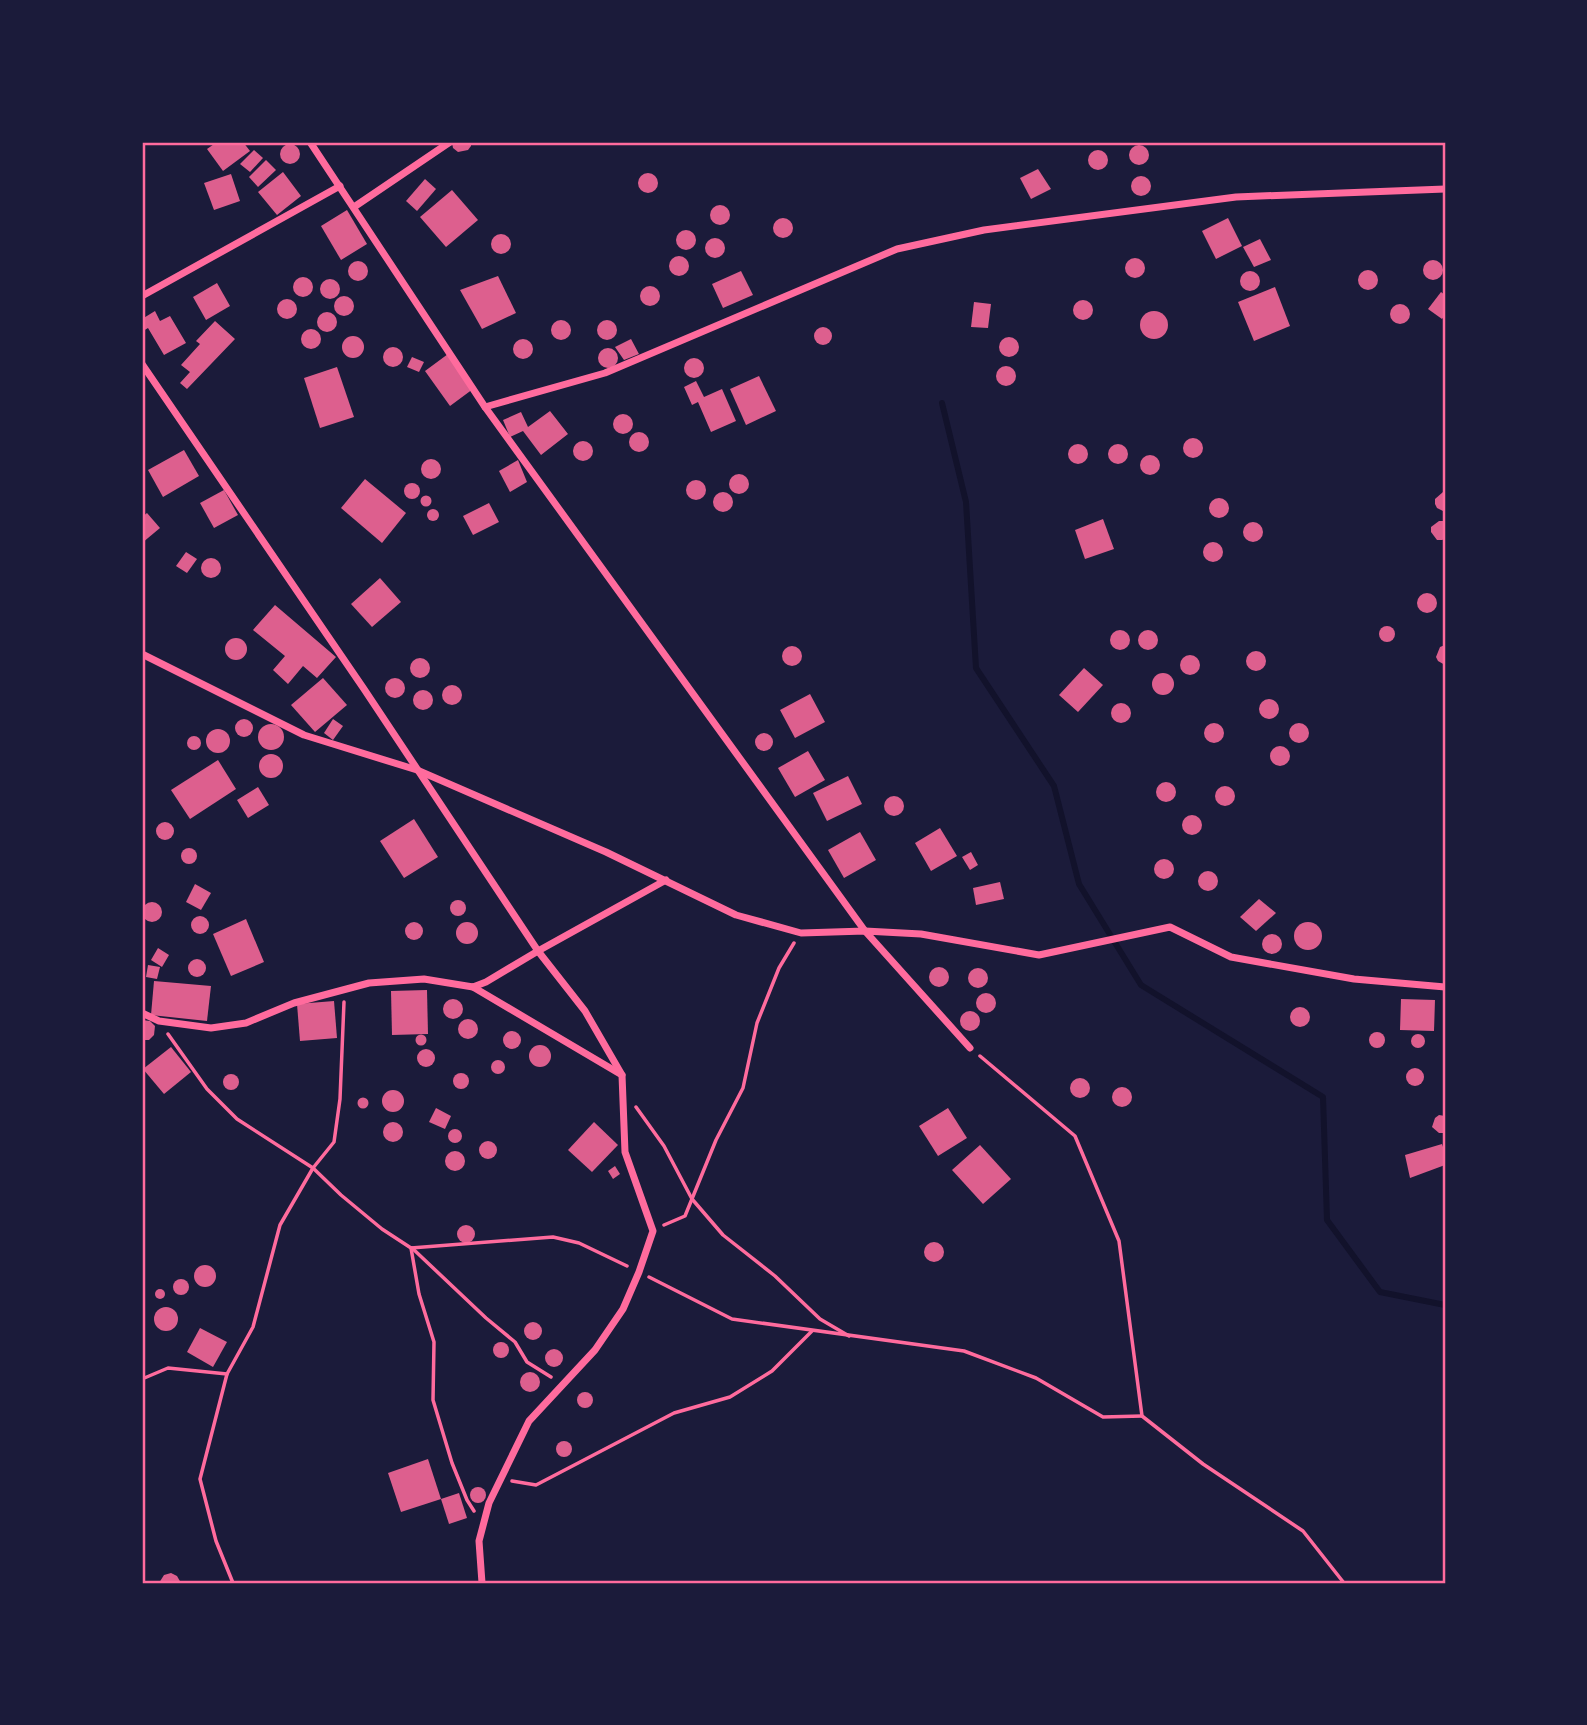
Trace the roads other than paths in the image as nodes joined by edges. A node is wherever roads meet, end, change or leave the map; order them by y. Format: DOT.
graph roads {
  1 [pos="310,142"];
  2 [pos="450,142"];
  3 [pos="341,186"];
  4 [pos="1445,189"];
  5 [pos="354,206"];
  6 [pos="142,296"];
  7 [pos="142,364"];
  8 [pos="485,407"];
  9 [pos="142,654"];
  10 [pos="417,770"];
  11 [pos="666,880"];
  12 [pos="865,931"];
  13 [pos="538,951"];
  14 [pos="473,986"];
  15 [pos="1445,987"];
  16 [pos="142,1013"];
  17 [pos="970,1048"];
  18 [pos="622,1075"];
  19 [pos="482,1583"];
  1 -- 3 [label="street"];
  2 -- 5 [label="street"];
  3 -- 5 [label="street"];
  3 -- 6 [label="street"];
  4 -- 8 [label="street"];
  5 -- 8 [label="street"];
  7 -- 10 [label="street"];
  8 -- 12 [label="street"];
  9 -- 10 [label="street"];
  10 -- 11 [label="street"];
  10 -- 13 [label="street"];
  11 -- 12 [label="street"];
  11 -- 13 [label="street"];
  12 -- 15 [label="street"];
  12 -- 17 [label="street"];
  13 -- 14 [label="street"];
  13 -- 18 [label="street"];
  14 -- 16 [label="street"];
  14 -- 18 [label="street"];
  18 -- 19 [label="street"];
}
